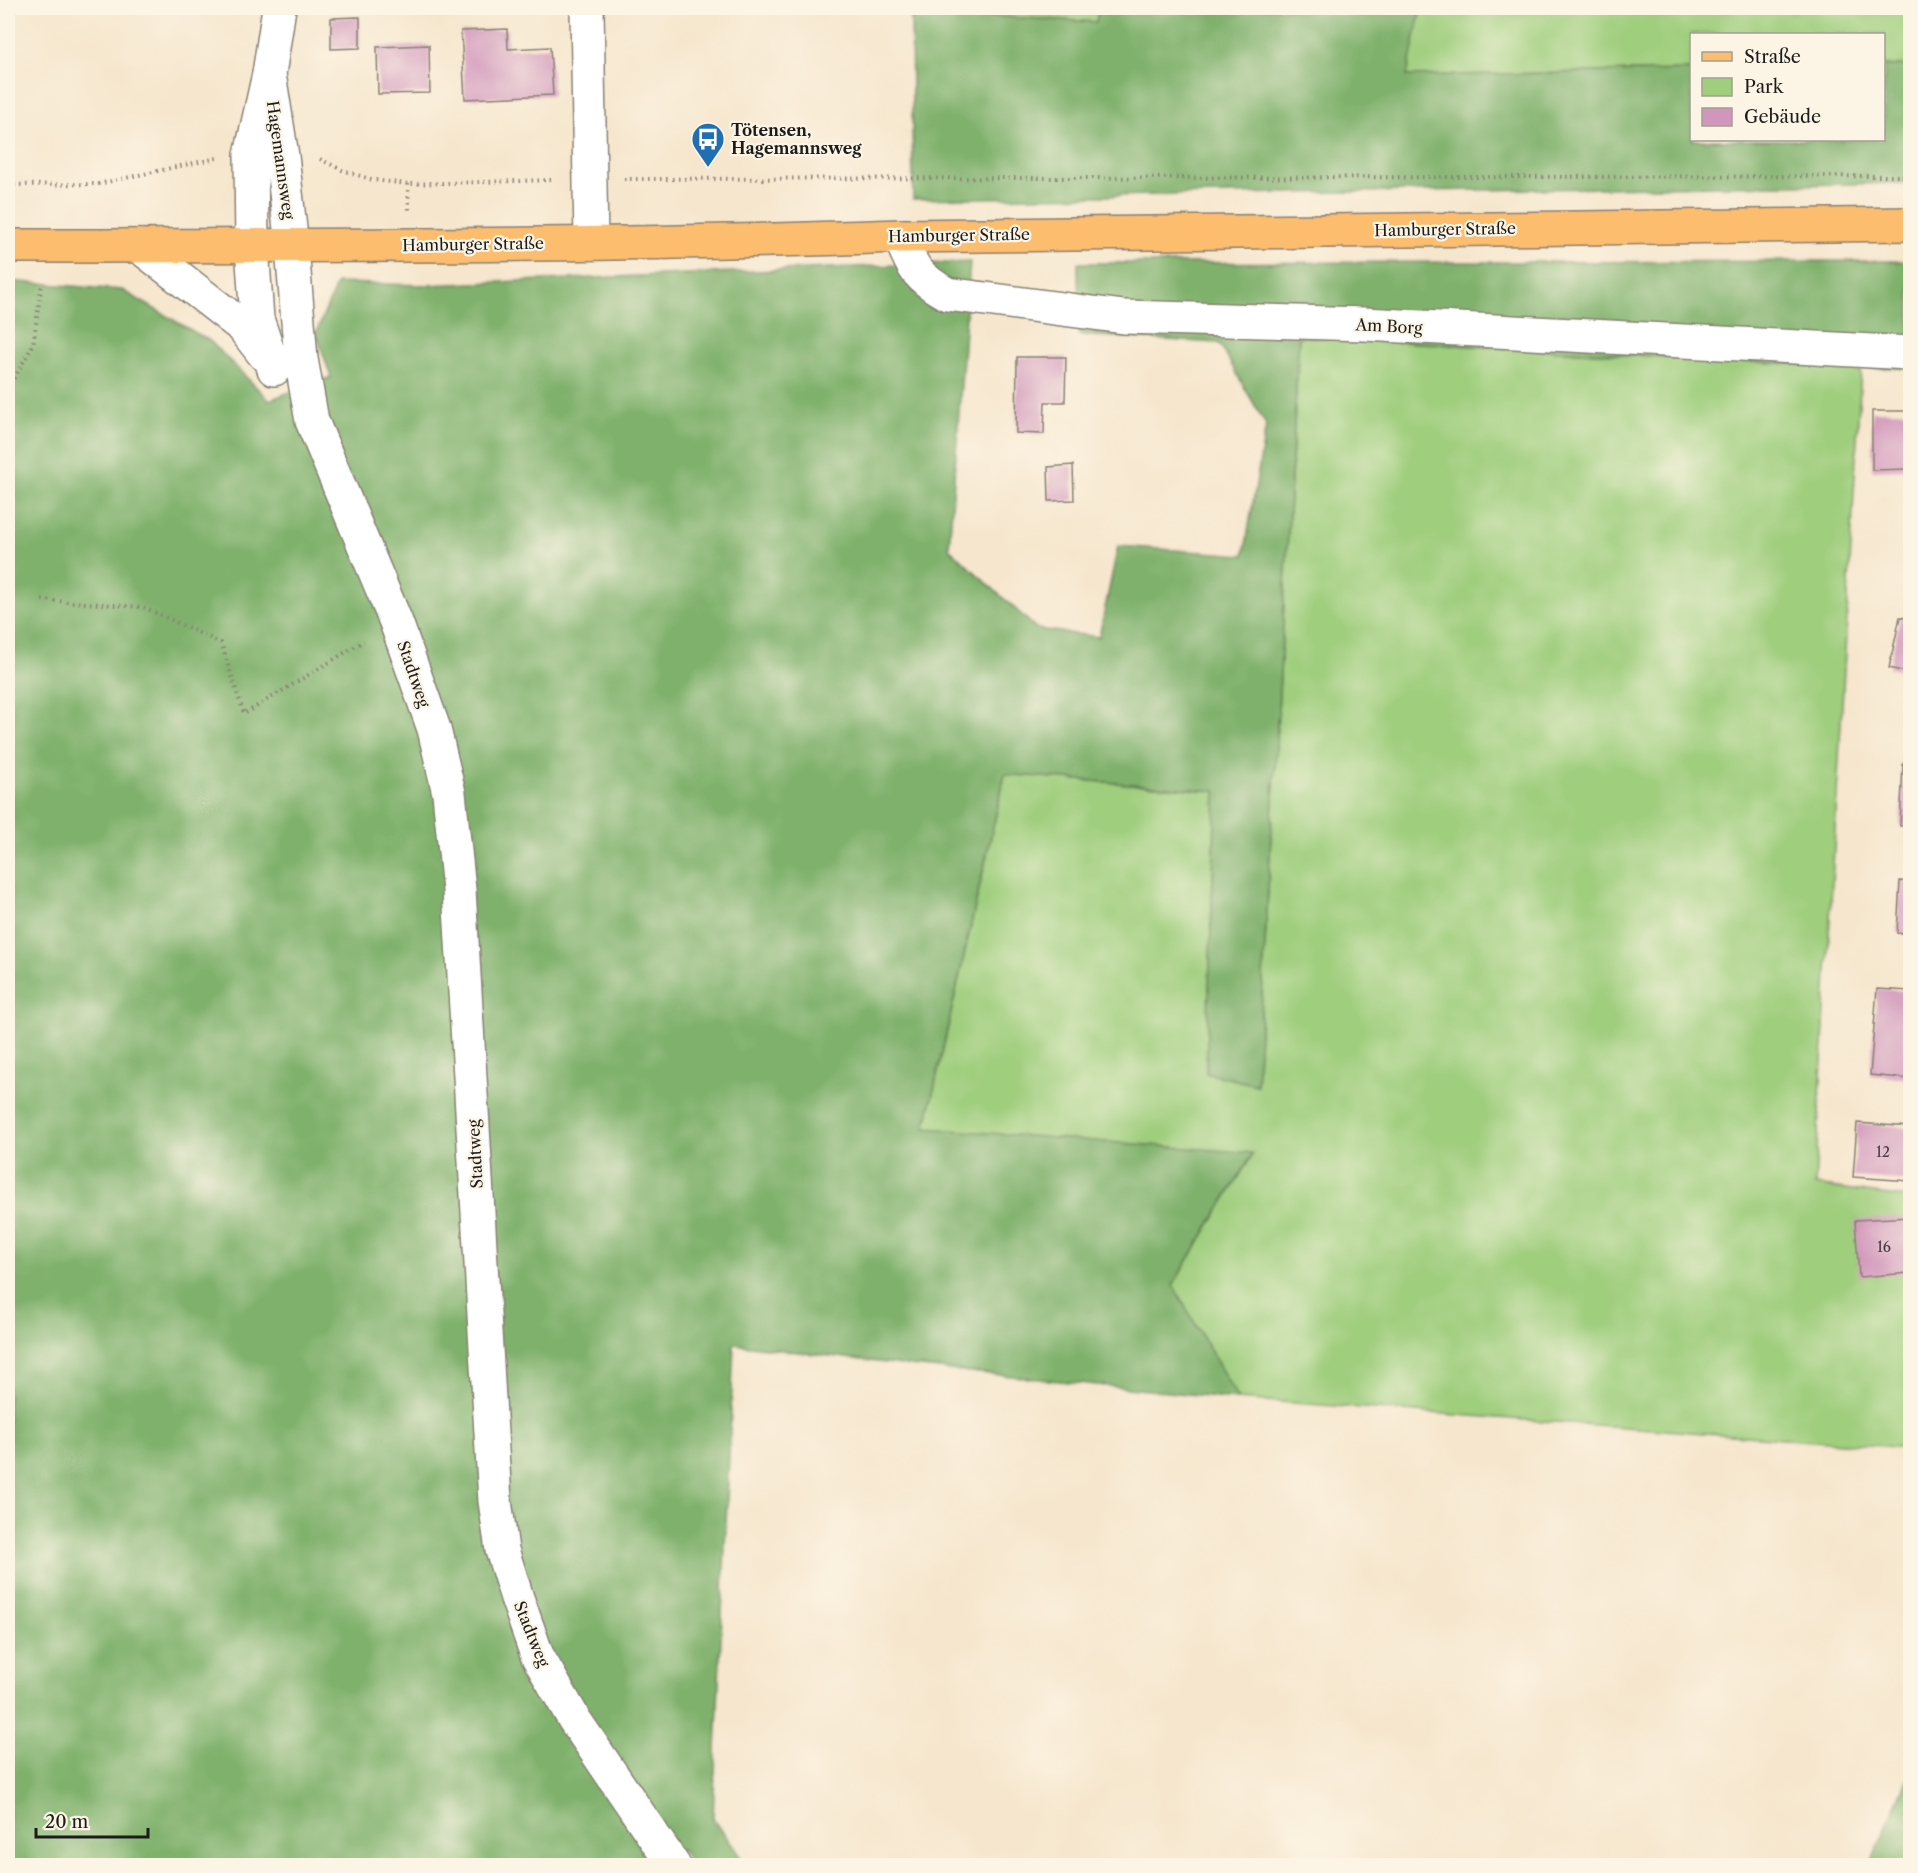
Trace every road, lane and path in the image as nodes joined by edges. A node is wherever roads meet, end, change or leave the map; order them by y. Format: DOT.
graph roads {
  1 [pos="279,8"];
  2 [pos="587,8"];
  3 [pos="266,156"];
  4 [pos="1911,176"];
  5 [pos="590,179"];
  6 [pos="8,185"];
  7 [pos="1911,224"];
  8 [pos="900,236"];
  9 [pos="591,243"];
  10 [pos="8,246"];
  11 [pos="47,246"];
  12 [pos="139,246"];
  13 [pos="252,247"];
  14 [pos="292,247"];
  15 [pos="1911,353"];
  16 [pos="274,369"];
  17 [pos="8,389"];
  18 [pos="312,422"];
  19 [pos="42,600"];
  20 [pos="396,622"];
  21 [pos="674,1866"];
  1 -- 3 [label="street, Hagemannsweg"];
  2 -- 5 [label="street"];
  3 -- 5 [label="path"];
  3 -- 6 [label="path"];
  3 -- 13 [label="street, Hagemannsweg"];
  3 -- 14 [label="street, Hagemannsweg"];
  4 -- 5 [label="path"];
  5 -- 9 [label="street"];
  7 -- 8 [label="main road, Hamburger Straße"];
  8 -- 9 [label="main road, Hamburger Straße"];
  8 -- 15 [label="street, Am Borg"];
  9 -- 14 [label="main road, Hamburger Straße"];
  10 -- 11 [label="main road, Hamburger Straße"];
  11 -- 12 [label="main road, Hamburger Straße"];
  11 -- 17 [label="path"];
  12 -- 13 [label="main road, Hamburger Straße"];
  12 -- 16 [label="street, Stadtweg"];
  13 -- 14 [label="main road, Hamburger Straße"];
  13 -- 16 [label="street, Stadtweg"];
  14 -- 18 [label="street, Stadtweg"];
  16 -- 18 [label="street, Stadtweg"];
  18 -- 20 [label="street, Stadtweg"];
  19 -- 20 [label="path"];
  20 -- 21 [label="street, Stadtweg"];
}
